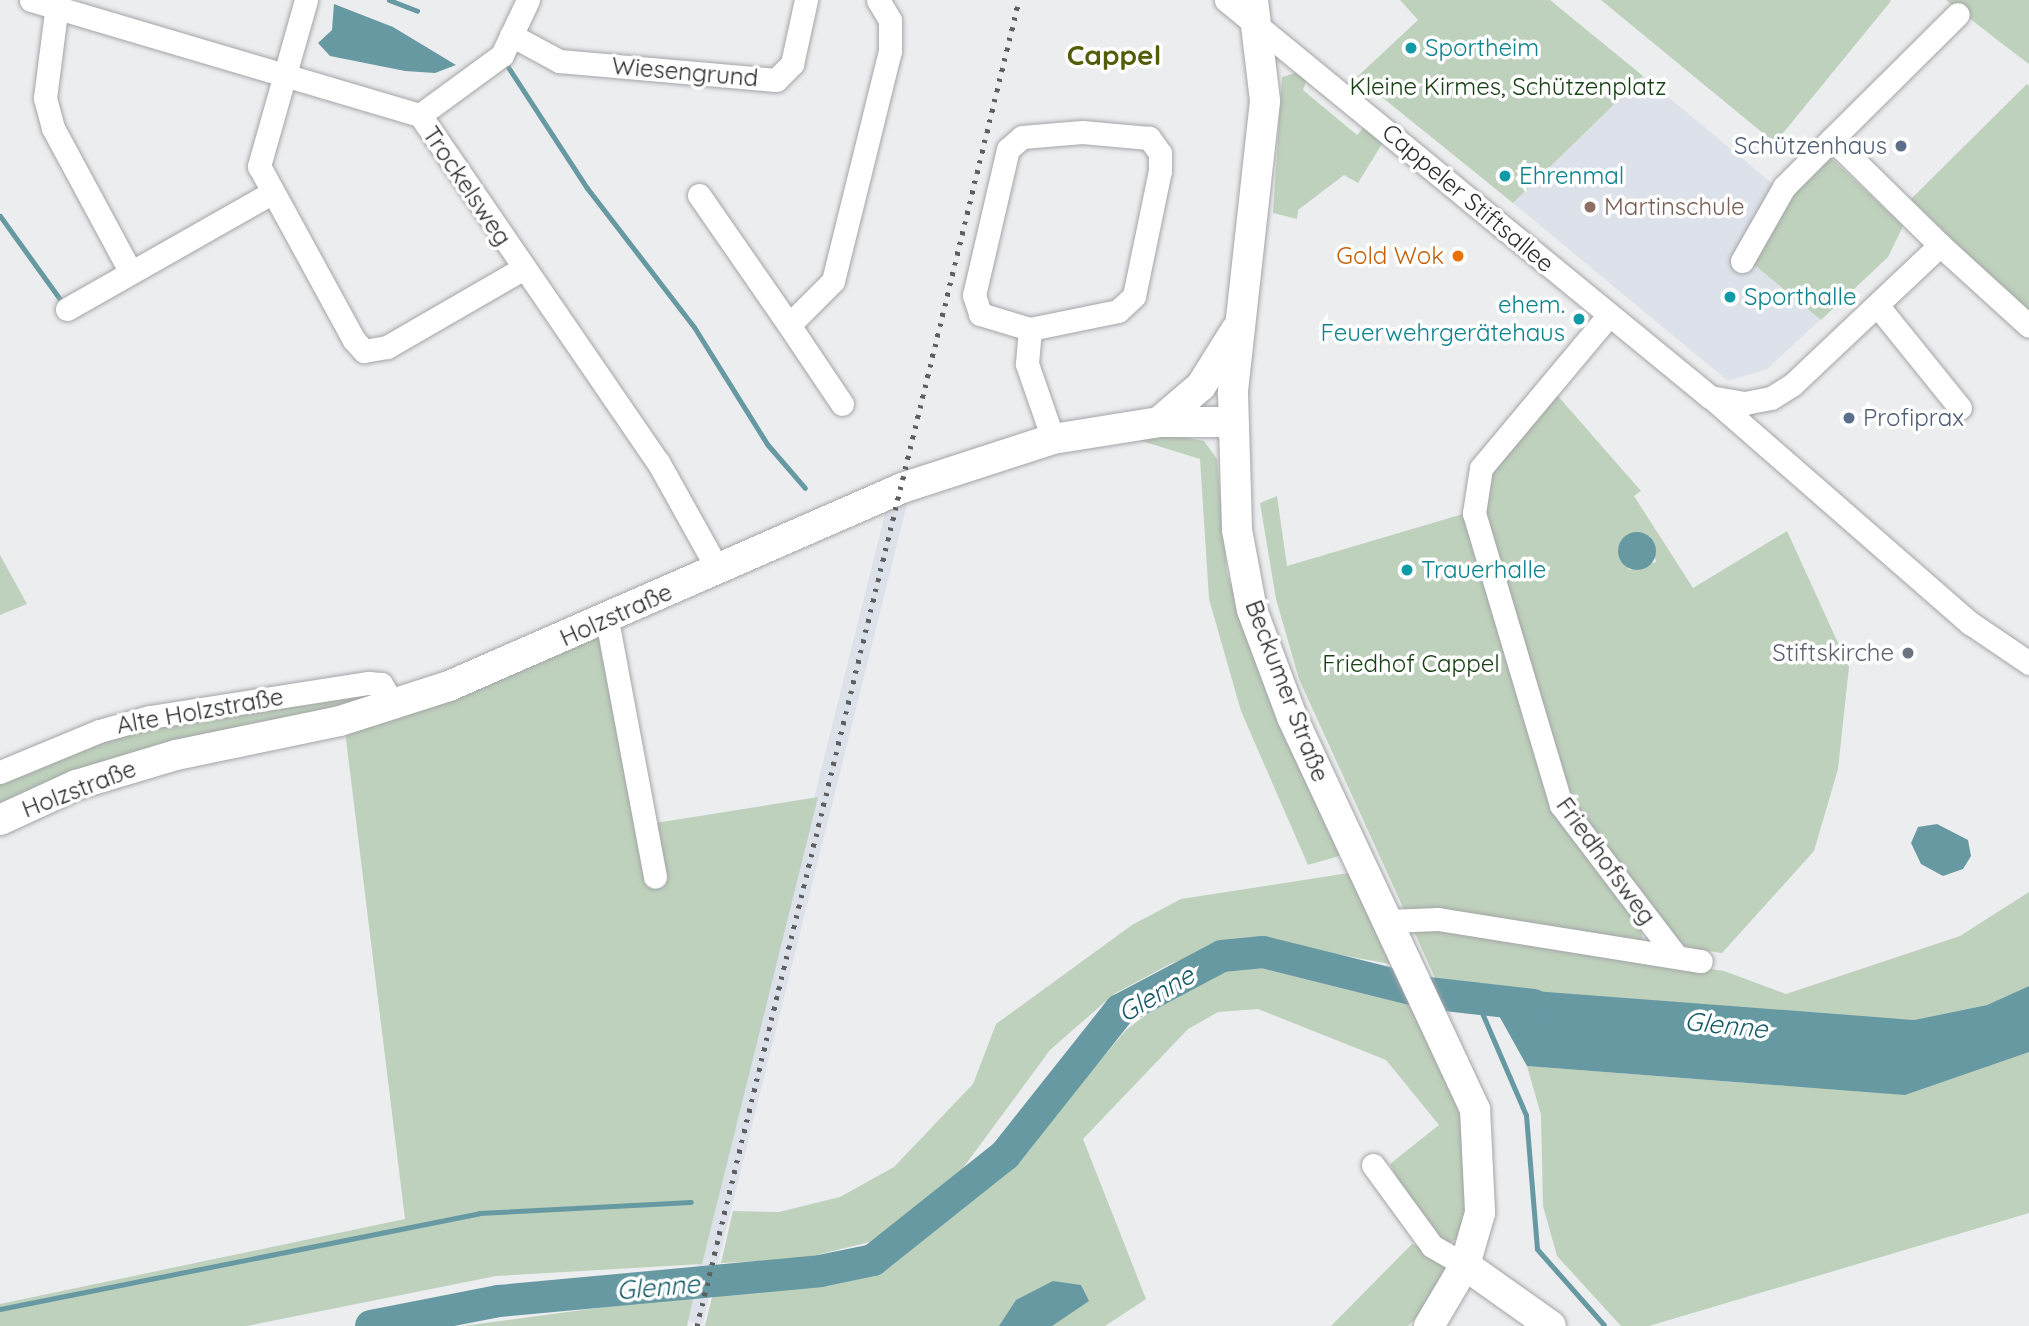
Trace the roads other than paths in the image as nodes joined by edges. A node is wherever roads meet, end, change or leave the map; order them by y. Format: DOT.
graph roads {
  1 [pos="31,0"];
  2 [pos="306,0"];
  3 [pos="528,0"];
  4 [pos="806,0"];
  5 [pos="878,0"];
  6 [pos="1226,0"];
  7 [pos="56,12"];
  8 [pos="1255,13"];
  9 [pos="1958,13"];
  10 [pos="511,35"];
  11 [pos="280,77"];
  12 [pos="420,116"];
  13 [pos="1832,139"];
  14 [pos="271,193"];
  15 [pos="699,195"];
  16 [pos="1940,245"];
  17 [pos="1742,261"];
  18 [pos="522,269"];
  19 [pos="130,271"];
  20 [pos="1877,305"];
  21 [pos="68,309"];
  22 [pos="1609,315"];
  23 [pos="1240,324"];
  24 [pos="789,325"];
  25 [pos="2029,326"];
  26 [pos="1030,329"];
  27 [pos="1710,397"];
  28 [pos="842,404"];
  29 [pos="1960,408"];
  30 [pos="1158,422"];
  31 [pos="1232,422"];
  32 [pos="1053,439"];
  33 [pos="718,570"];
  34 [pos="607,620"];
  35 [pos="2029,663"];
  36 [pos="394,706"];
  37 [pos="0,772"];
  38 [pos="0,820"];
  39 [pos="655,877"];
  40 [pos="1389,921"];
  41 [pos="1676,956"];
  42 [pos="1701,961"];
  43 [pos="1373,1165"];
  44 [pos="1465,1265"];
  45 [pos="1429,1326"];
  46 [pos="1550,1326"];
  1 -- 7 [label="street"];
  2 -- 11 [label="street"];
  3 -- 10 [label="street"];
  4 -- 10 [label="street, Wiesengrund"];
  5 -- 24 [label="street"];
  6 -- 8 [label="street, Cappeler Stiftsallee"];
  7 -- 11 [label="street"];
  7 -- 19 [label="street"];
  8 -- 22 [label="street, Cappeler Stiftsallee"];
  8 -- 23 [label="main road, Beckumer Straße"];
  9 -- 13 [label="street"];
  10 -- 12 [label="street"];
  11 -- 12 [label="street, Trockelsweg"];
  11 -- 14 [label="street, Trockelsweg"];
  12 -- 18 [label="street, Trockelsweg"];
  13 -- 16 [label="street"];
  13 -- 17 [label="street"];
  14 -- 18 [label="street, Trockelsweg"];
  14 -- 19 [label="street"];
  15 -- 24 [label="street"];
  16 -- 20 [label="street, Cappeler Stiftsallee"];
  16 -- 25 [label="street"];
  18 -- 33 [label="street, Trockelsweg"];
  19 -- 21 [label="street"];
  20 -- 27 [label="street, Cappeler Stiftsallee"];
  20 -- 29 [label="street"];
  22 -- 27 [label="street, Cappeler Stiftsallee"];
  22 -- 41 [label="street, Friedhofsweg"];
  23 -- 30 [label="main road"];
  23 -- 31 [label="main road, Beckumer Straße"];
  24 -- 28 [label="street"];
  26 -- 26 [label="street"];
  26 -- 32 [label="street"];
  27 -- 35 [label="street, Cappeler Stiftsallee"];
  30 -- 31 [label="main road, Holzstraße"];
  30 -- 32 [label="main road, Holzstraße"];
  31 -- 40 [label="main road, Beckumer Straße"];
  32 -- 33 [label="main road, Holzstraße"];
  33 -- 34 [label="main road, Holzstraße"];
  34 -- 36 [label="main road, Holzstraße"];
  34 -- 39 [label="street"];
  36 -- 37 [label="street, Alte Holzstraße"];
  36 -- 38 [label="main road, Holzstraße"];
  40 -- 41 [label="street"];
  40 -- 44 [label="main road, Beckumer Straße"];
  41 -- 42 [label="street"];
  43 -- 44 [label="street"];
  44 -- 45 [label="main road, Beckumer Straße"];
  44 -- 46 [label="main road"];
}
